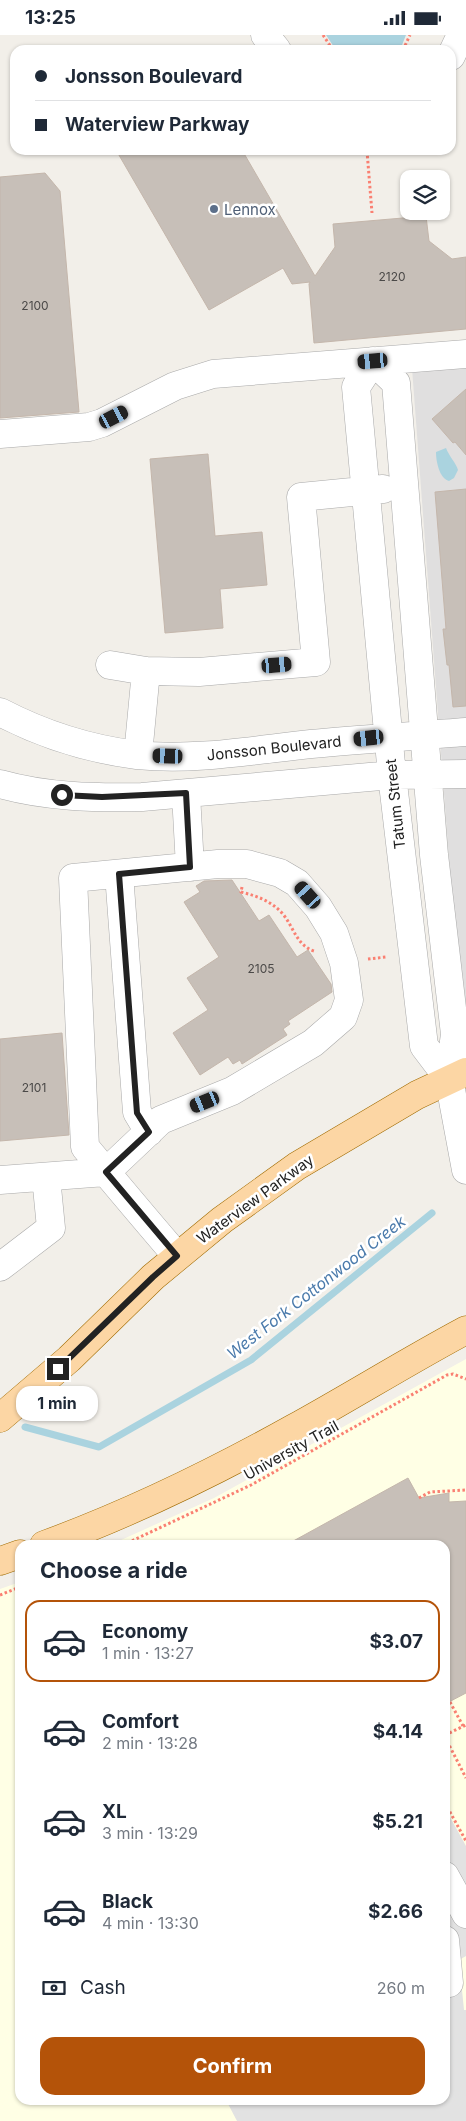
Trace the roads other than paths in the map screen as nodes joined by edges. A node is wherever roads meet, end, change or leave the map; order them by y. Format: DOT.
graph roads {
  1 [pos="265,35"];
  2 [pos="273,45"];
  3 [pos="466,353"];
  4 [pos="373,361"];
  5 [pos="0,434"];
  6 [pos="404,487"];
  7 [pos="366,490"];
  8 [pos="110,665"];
  9 [pos="146,671"];
  10 [pos="0,712"];
  11 [pos="466,732"];
  12 [pos="424,735"];
  13 [pos="388,737"];
  14 [pos="138,755"];
  15 [pos="466,774"];
  16 [pos="392,775"];
  17 [pos="428,776"];
  18 [pos="0,784"];
  19 [pos="186,793"];
  20 [pos="190,867"];
  21 [pos="119,874"];
  22 [pos="458,1076"];
  23 [pos="149,1132"];
  24 [pos="466,1170"];
  25 [pos="106,1172"];
  26 [pos="46,1177"];
  27 [pos="0,1180"];
  28 [pos="177,1256"];
  29 [pos="0,1267"];
  30 [pos="466,1331"];
  31 [pos="0,1418"];
  32 [pos="56,1540"];
  33 [pos="15,1556"];
  34 [pos="0,1561"];
  35 [pos="450,1885"];
  36 [pos="466,1915"];
  37 [pos="466,1927"];
  38 [pos="450,1936"];
  39 [pos="450,1966"];
  40 [pos="453,1983"];
  1 -- 2 [label="street"];
  3 -- 4 [label="street"];
  4 -- 5 [label="street"];
  4 -- 6 [label="street, Tatum Street"];
  4 -- 7 [label="street, Tatum Street"];
  6 -- 7 [label="street"];
  6 -- 12 [label="street, Tatum Street"];
  7 -- 9 [label="street"];
  7 -- 13 [label="street, Tatum Street"];
  8 -- 9 [label="street"];
  9 -- 14 [label="street"];
  10 -- 14 [label="street, Jonsson Boulevard"];
  11 -- 12 [label="street, Jonsson Boulevard"];
  12 -- 13 [label="street, Jonsson Boulevard"];
  12 -- 17 [label="street, Tatum Street"];
  13 -- 14 [label="street, Jonsson Boulevard"];
  13 -- 16 [label="street, Tatum Street"];
  15 -- 17 [label="street"];
  16 -- 17 [label="street"];
  16 -- 19 [label="street"];
  16 -- 22 [label="street, Tatum Street"];
  17 -- 22 [label="street, Tatum Street"];
  18 -- 19 [label="street"];
  19 -- 20 [label="street"];
  20 -- 21 [label="street"];
  20 -- 23 [label="street"];
  21 -- 23 [label="street"];
  21 -- 25 [label="street"];
  22 -- 24 [label="street, Tatum Street"];
  22 -- 28 [label="main road, Waterview Parkway"];
  23 -- 25 [label="street"];
  25 -- 26 [label="street"];
  25 -- 28 [label="street"];
  26 -- 27 [label="street"];
  26 -- 29 [label="street"];
  28 -- 31 [label="main road, Waterview Parkway"];
  30 -- 32 [label="main road"];
  33 -- 34 [label="main road"];
  35 -- 36 [label="street"];
  37 -- 38 [label="street"];
  39 -- 40 [label="street"];
}
